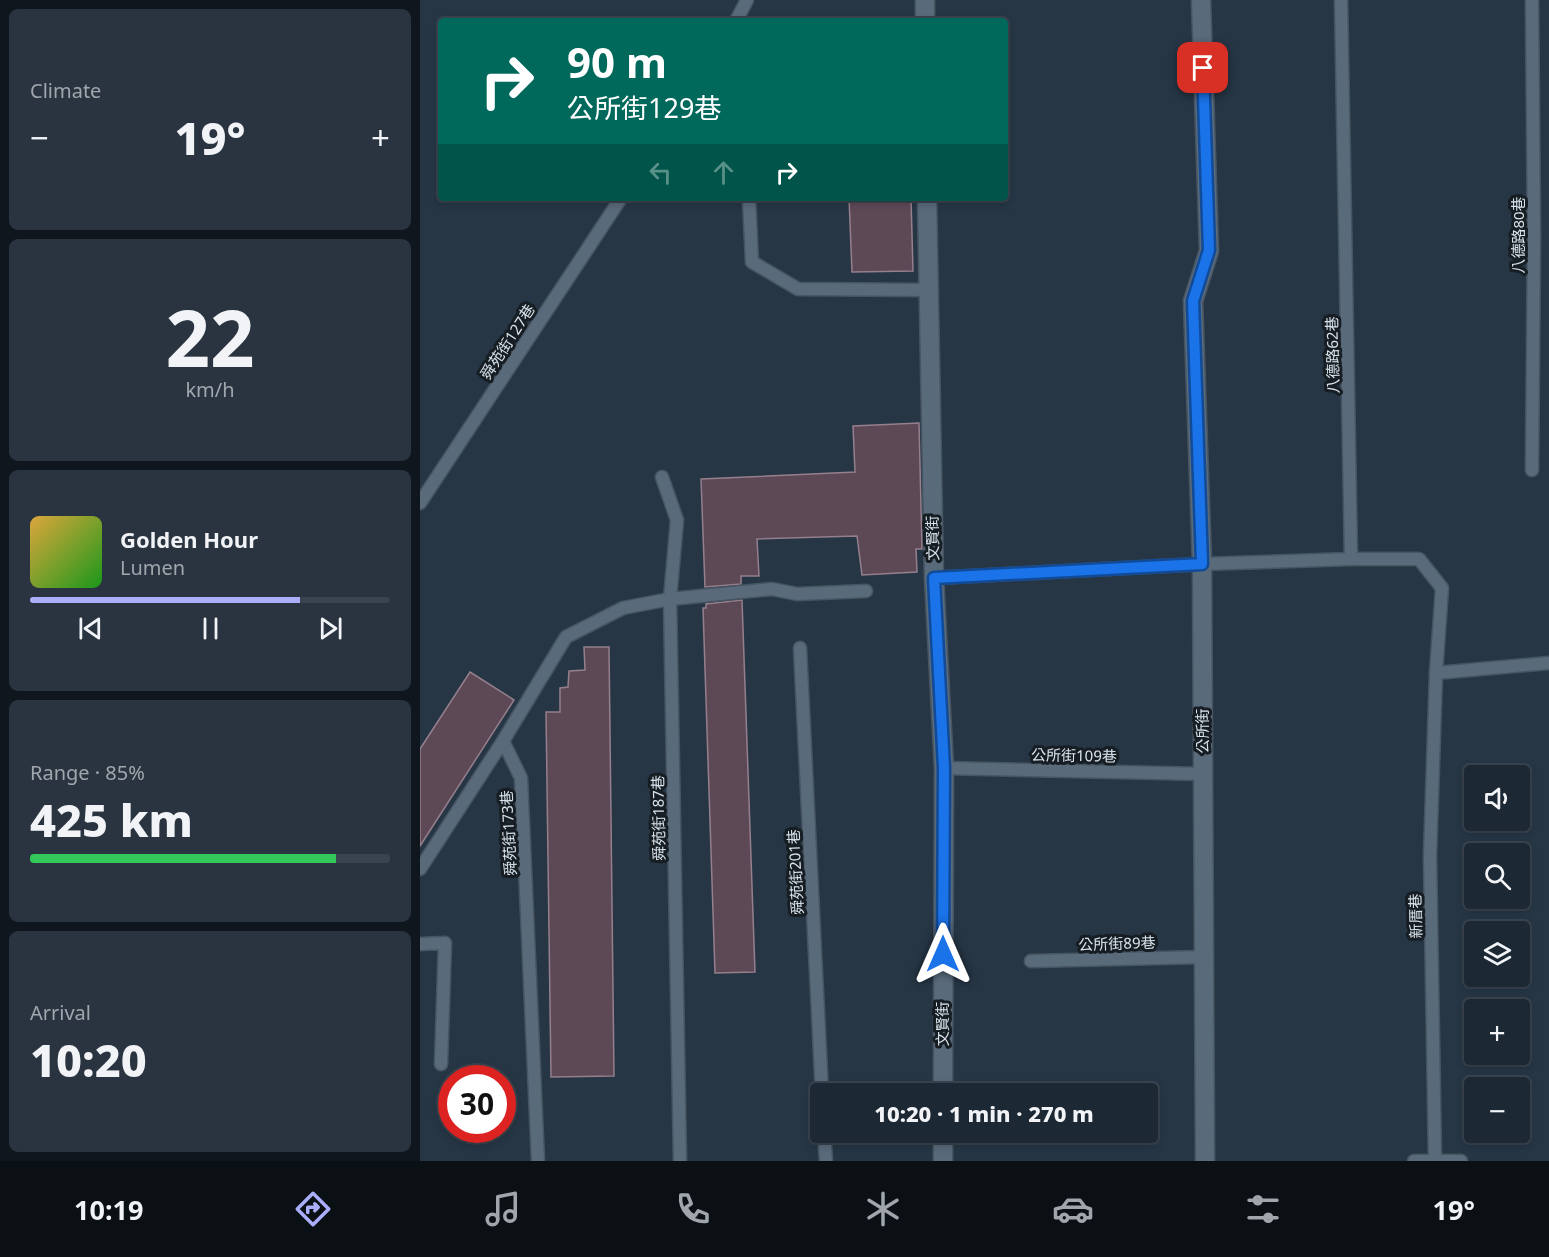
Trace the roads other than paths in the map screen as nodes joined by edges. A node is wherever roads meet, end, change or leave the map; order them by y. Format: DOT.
graph roads {
  1 [pos="747,0"];
  2 [pos="925,0"];
  3 [pos="1201,0"];
  4 [pos="1341,0"];
  5 [pos="1532,0"];
  6 [pos="738,18"];
  7 [pos="925,18"];
  8 [pos="619,201"];
  9 [pos="749,201"];
  10 [pos="927,201"];
  11 [pos="927,290"];
  12 [pos="1532,470"];
  13 [pos="662,477"];
  14 [pos="420,502"];
  15 [pos="1351,559"];
  16 [pos="1202,564"];
  17 [pos="934,578"];
  18 [pos="866,591"];
  19 [pos="670,599"];
  20 [pos="800,648"];
  21 [pos="1549,663"];
  22 [pos="1436,673"];
  23 [pos="503,741"];
  24 [pos="944,768"];
  25 [pos="1203,774"];
  26 [pos="420,869"];
  27 [pos="420,944"];
  28 [pos="1204,957"];
  29 [pos="1030,961"];
  30 [pos="441,1064"];
  31 [pos="821,1083"];
  32 [pos="943,1083"];
  33 [pos="825,1143"];
  34 [pos="943,1143"];
  35 [pos="1435,1160"];
  36 [pos="538,1161"];
  37 [pos="681,1161"];
  38 [pos="826,1161"];
  39 [pos="943,1161"];
  40 [pos="1205,1161"];
  41 [pos="1414,1161"];
  42 [pos="1461,1161"];
  1 -- 6 [label="lane"];
  2 -- 7 [label="street"];
  3 -- 16 [label="street, 公所街"];
  4 -- 15 [label="lane, 八德路62巷"];
  5 -- 12 [label="lane, 八德路80巷"];
  8 -- 14 [label="lane, 舜苑街127巷"];
  9 -- 11 [label="lane"];
  10 -- 11 [label="street, 文賢街"];
  11 -- 17 [label="street, 文賢街"];
  13 -- 19 [label="lane, 舜苑街187巷"];
  15 -- 16 [label="lane"];
  15 -- 22 [label="lane, 新厝巷"];
  16 -- 17 [label="lane"];
  16 -- 25 [label="street, 公所街"];
  17 -- 24 [label="street, 文賢街"];
  18 -- 19 [label="lane"];
  19 -- 23 [label="lane"];
  19 -- 37 [label="lane, 舜苑街187巷"];
  20 -- 31 [label="lane, 舜苑街201巷"];
  21 -- 22 [label="lane"];
  22 -- 35 [label="lane, 新厝巷"];
  23 -- 26 [label="lane"];
  23 -- 36 [label="lane, 舜苑街173巷"];
  24 -- 25 [label="lane, 公所街109巷"];
  24 -- 32 [label="street, 文賢街"];
  25 -- 28 [label="street, 公所街"];
  27 -- 30 [label="lane"];
  28 -- 29 [label="lane, 公所街89巷"];
  28 -- 40 [label="street, 公所街"];
  33 -- 38 [label="lane"];
  34 -- 39 [label="street"];
  35 -- 41 [label="lane"];
  35 -- 42 [label="lane"];
}
